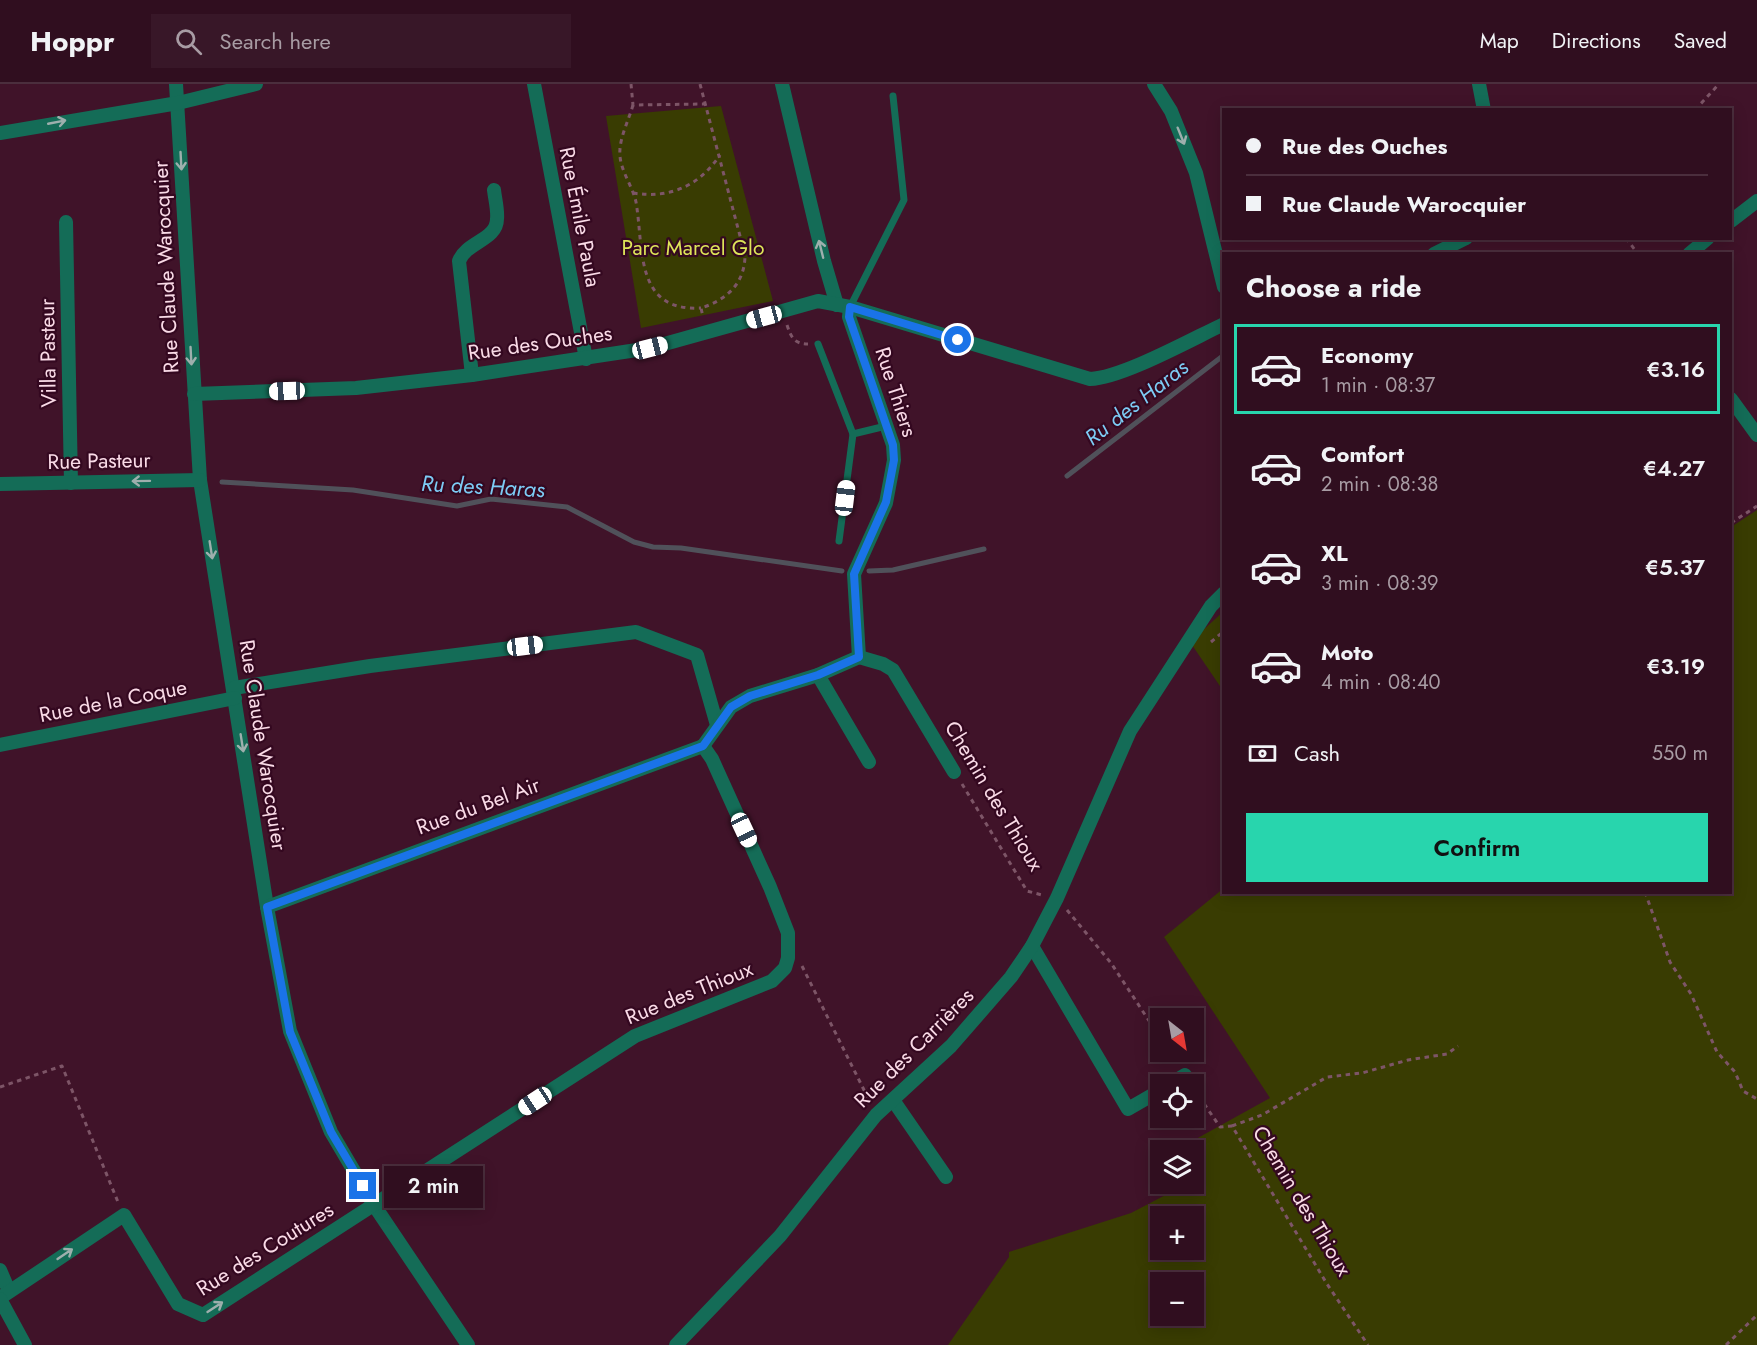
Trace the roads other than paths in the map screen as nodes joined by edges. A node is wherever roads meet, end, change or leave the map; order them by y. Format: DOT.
graph roads {
  1 [pos="176,84"];
  2 [pos="256,84"];
  3 [pos="534,84"];
  4 [pos="782,84"];
  5 [pos="1154,84"];
  6 [pos="1479,84"];
  7 [pos="893,96"];
  8 [pos="178,103"];
  9 [pos="1484,108"];
  10 [pos="0,134"];
  11 [pos="494,190"];
  12 [pos="1757,201"];
  13 [pos="1732,220"];
  14 [pos="66,222"];
  15 [pos="1462,240"];
  16 [pos="1706,240"];
  17 [pos="1438,252"];
  18 [pos="1691,252"];
  19 [pos="1222,279"];
  20 [pos="844,306"];
  21 [pos="1222,325"];
  22 [pos="818,344"];
  23 [pos="586,359"];
  24 [pos="472,375"];
  25 [pos="194,394"];
  26 [pos="1732,400"];
  27 [pos="886,426"];
  28 [pos="853,434"];
  29 [pos="1757,435"];
  30 [pos="200,480"];
  31 [pos="71,483"];
  32 [pos="0,484"];
  33 [pos="839,541"];
  34 [pos="1222,595"];
  35 [pos="859,657"];
  36 [pos="818,675"];
  37 [pos="234,693"];
  38 [pos="717,725"];
  39 [pos="0,745"];
  40 [pos="703,746"];
  41 [pos="869,762"];
  42 [pos="954,772"];
  43 [pos="267,907"];
  44 [pos="1032,946"];
  45 [pos="1150,1096"];
  46 [pos="893,1100"];
  47 [pos="946,1177"];
  48 [pos="374,1204"];
  49 [pos="0,1270"];
  50 [pos="6,1294"];
  51 [pos="25,1345"];
  52 [pos="468,1345"];
  53 [pos="676,1345"];
  1 -- 8 [label="street, Rue Claude Warocquier"];
  2 -- 8 [label="street"];
  3 -- 23 [label="street, Rue Émile Paula"];
  20 -- 4 [label="street, Rue Thiers, one-way"];
  5 -- 19 [label="street, one-way"];
  6 -- 9 [label="street"];
  7 -- 20 [label="lane"];
  10 -- 8 [label="street, one-way"];
  8 -- 25 [label="street, Rue Claude Warocquier, one-way"];
  11 -- 24 [label="street"];
  12 -- 13 [label="street"];
  14 -- 31 [label="street, Villa Pasteur"];
  15 -- 17 [label="street"];
  16 -- 18 [label="street"];
  20 -- 21 [label="street, Rue des Ouches"];
  20 -- 23 [label="street, Rue des Ouches"];
  20 -- 27 [label="street, Rue Thiers"];
  22 -- 28 [label="lane"];
  23 -- 24 [label="street, Rue des Ouches"];
  24 -- 25 [label="street, Rue des Ouches"];
  25 -- 30 [label="street, Rue Claude Warocquier"];
  26 -- 29 [label="street"];
  27 -- 28 [label="lane"];
  27 -- 35 [label="street, Rue Thiers"];
  28 -- 33 [label="lane"];
  30 -- 31 [label="street, Rue Pasteur, one-way"];
  30 -- 37 [label="street, Rue Claude Warocquier, one-way"];
  31 -- 32 [label="street, Rue Pasteur"];
  34 -- 44 [label="street, Rue des Carrières"];
  35 -- 36 [label="street"];
  35 -- 42 [label="street, Chemin des Thioux"];
  36 -- 38 [label="street"];
  36 -- 41 [label="street"];
  37 -- 38 [label="street, Rue de la Coque"];
  37 -- 39 [label="street, Rue de la Coque"];
  37 -- 43 [label="street, Rue Claude Warocquier, one-way"];
  38 -- 40 [label="street"];
  40 -- 43 [label="street, Rue du Bel Air"];
  40 -- 48 [label="street, Rue des Thioux"];
  43 -- 48 [label="street, Rue Claude Warocquier"];
  44 -- 45 [label="street"];
  44 -- 46 [label="street, Rue des Carrières"];
  46 -- 47 [label="street"];
  46 -- 53 [label="street, Rue des Carrières"];
  50 -- 48 [label="street, Rue des Coutures, one-way"];
  48 -- 52 [label="street, Rue Claude Warocquier"];
  49 -- 50 [label="street"];
  50 -- 51 [label="street"];
}
